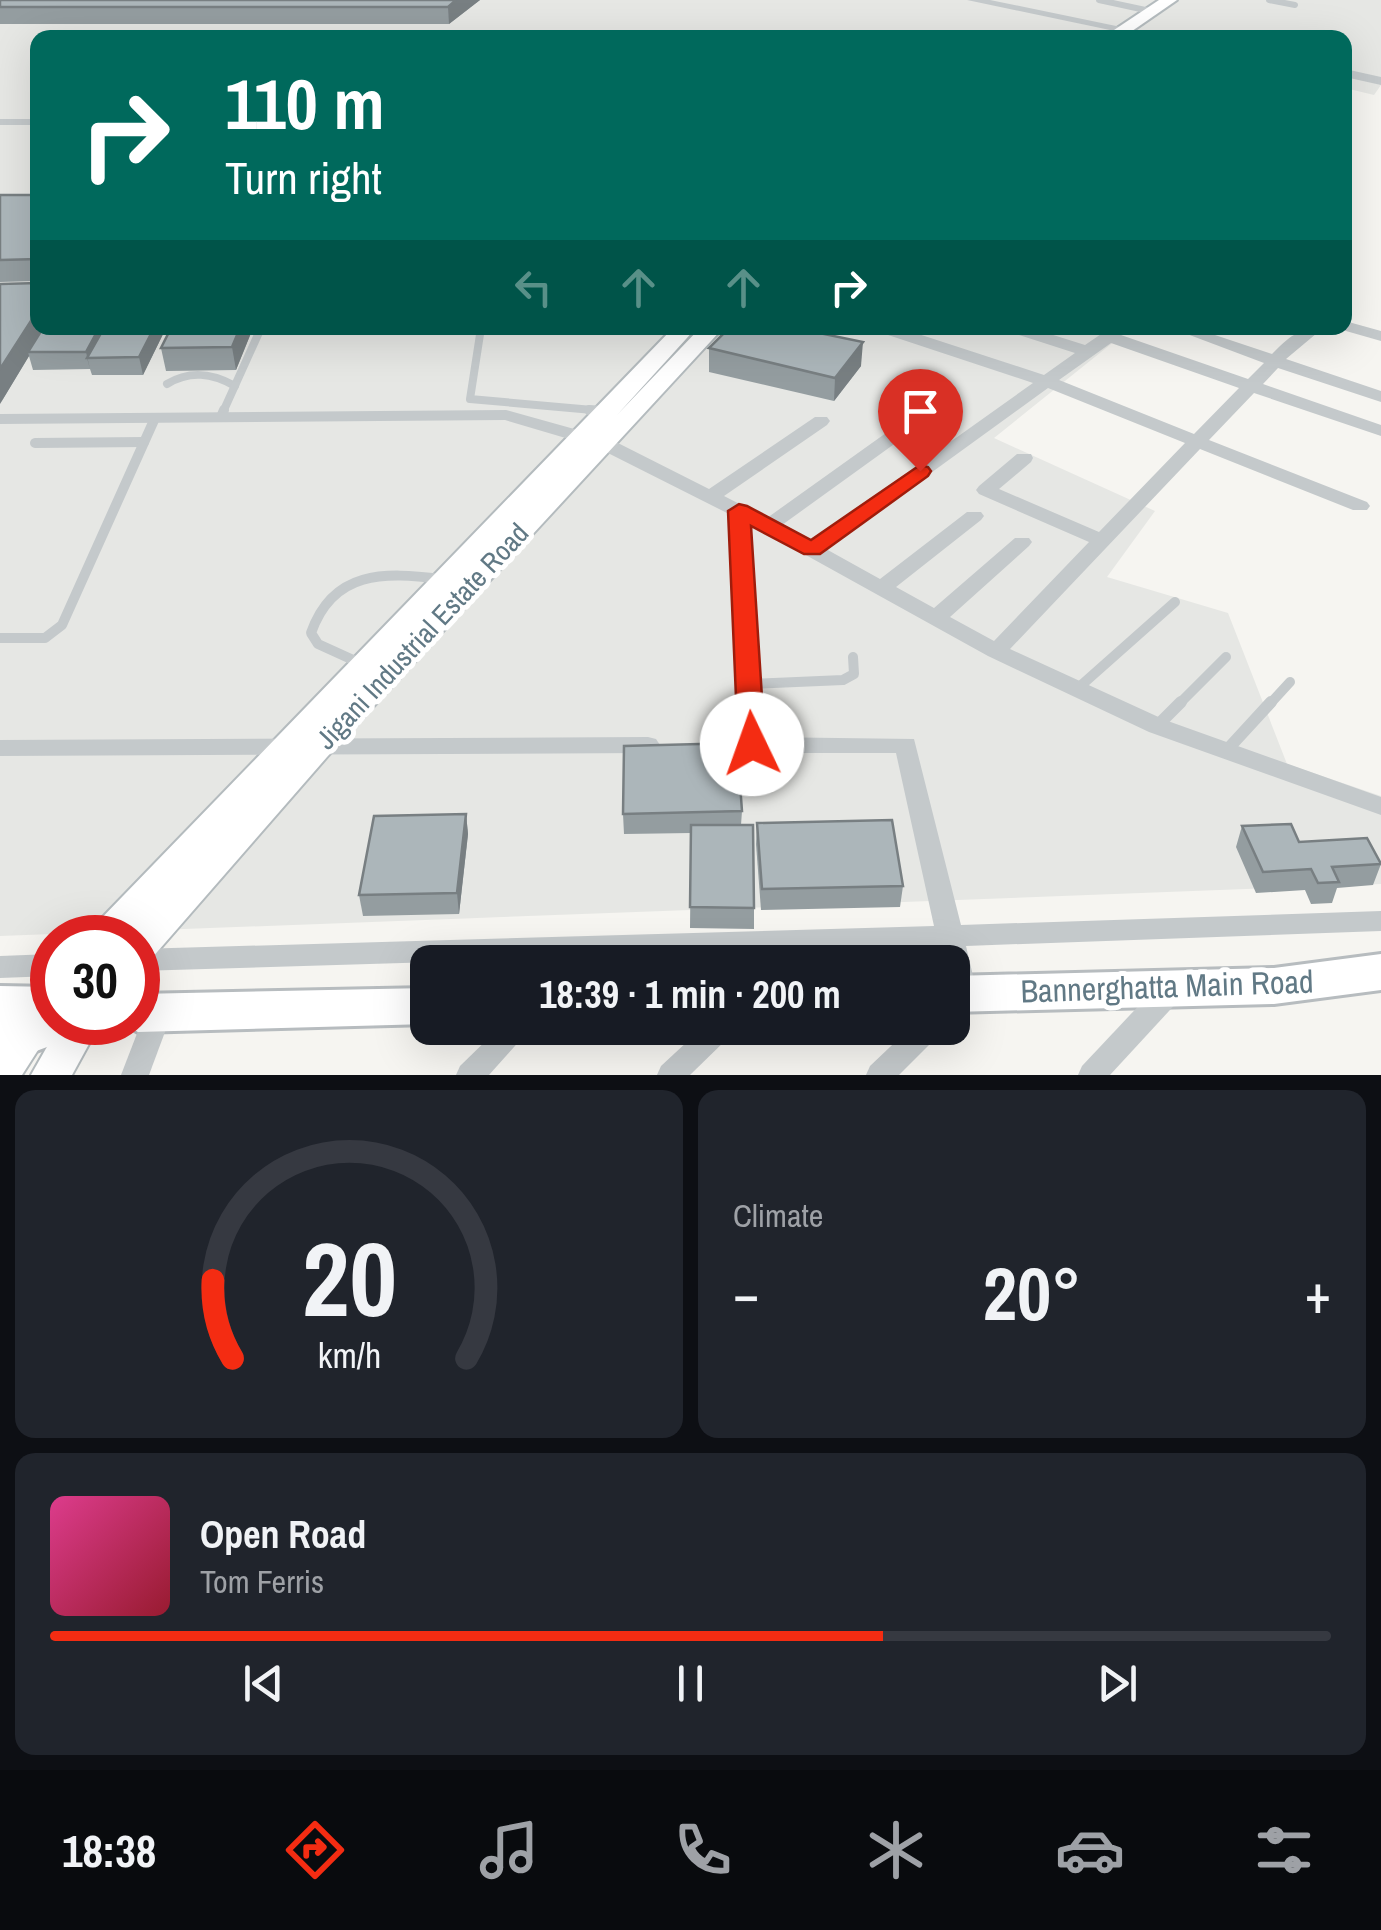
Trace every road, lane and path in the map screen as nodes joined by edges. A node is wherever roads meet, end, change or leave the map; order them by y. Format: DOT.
graph roads {
  1 [pos="973,0"];
  2 [pos="1099,0"];
  3 [pos="1169,0"];
  4 [pos="1186,0"];
  5 [pos="1269,0"];
  6 [pos="1296,5"];
  7 [pos="1150,10"];
  8 [pos="1107,30"];
  9 [pos="1129,30"];
  10 [pos="1132,30"];
  11 [pos="1352,74"];
  12 [pos="1381,81"];
  13 [pos="0,122"];
  14 [pos="30,122"];
  15 [pos="1352,328"];
  16 [pos="258,335"];
  17 [pos="480,335"];
  18 [pos="677,335"];
  19 [pos="704,335"];
  20 [pos="905,335"];
  21 [pos="1038,335"];
  22 [pos="1110,335"];
  23 [pos="1121,335"];
  24 [pos="1199,335"];
  25 [pos="1303,335"];
  26 [pos="1381,336"];
  27 [pos="1087,351"];
  28 [pos="1275,361"];
  29 [pos="1046,382"];
  30 [pos="167,384"];
  31 [pos="234,386"];
  32 [pos="1250,387"];
  33 [pos="1381,397"];
  34 [pos="934,407"];
  35 [pos="480,409"];
  36 [pos="605,411"];
  37 [pos="220,417"];
  38 [pos="155,418"];
  39 [pos="0,419"];
  40 [pos="821,421"];
  41 [pos="1381,431"];
  42 [pos="592,440"];
  43 [pos="144,442"];
  44 [pos="35,443"];
  45 [pos="1196,444"];
  46 [pos="1024,458"];
  47 [pos="712,496"];
  48 [pos="1360,506"];
  49 [pos="739,511"];
  50 [pos="974,516"];
  51 [pos="768,526"];
  52 [pos="1102,540"];
  53 [pos="1022,542"];
  54 [pos="812,550"];
  55 [pos="444,579"];
  56 [pos="882,588"];
  57 [pos="1175,602"];
  58 [pos="936,618"];
  59 [pos="0,638"];
  60 [pos="996,651"];
  61 [pos="853,657"];
  62 [pos="1226,657"];
  63 [pos="363,664"];
  64 [pos="1290,682"];
  65 [pos="748,684"];
  66 [pos="1077,689"];
  67 [pos="1156,726"];
  68 [pos="752,744"];
  69 [pos="282,747"];
  70 [pos="0,748"];
  71 [pos="316,749"];
  72 [pos="1226,751"];
  73 [pos="1381,806"];
  74 [pos="126,915"];
  75 [pos="1381,921"];
  76 [pos="160,924"];
  77 [pos="950,939"];
  78 [pos="951,945"];
  79 [pos="160,959"];
  80 [pos="0,966"];
  81 [pos="1381,972"];
  82 [pos="1172,988"];
  83 [pos="970,996"];
  84 [pos="30,1006"];
  85 [pos="410,1006"];
  86 [pos="160,1013"];
  87 [pos="44,1045"];
  88 [pos="141,1045"];
  89 [pos="500,1045"];
  90 [pos="702,1045"];
  91 [pos="911,1045"];
  92 [pos="50,1075"];
  93 [pos="134,1075"];
  94 [pos="470,1075"];
  95 [pos="671,1075"];
  96 [pos="880,1075"];
  97 [pos="1092,1075"];
  1 -- 8 [label="street"];
  2 -- 7 [label="lane"];
  3 -- 7 [label="main road"];
  4 -- 10 [label="main road"];
  5 -- 6 [label="lane"];
  7 -- 9 [label="main road"];
  11 -- 12 [label="street"];
  13 -- 14 [label="lane"];
  15 -- 26 [label="street"];
  16 -- 31 [label="lane"];
  17 -- 35 [label="lane"];
  18 -- 36 [label="main road, Jigani Industrial Estate Road"];
  19 -- 42 [label="main road, Jigani Industrial Estate Road"];
  20 -- 29 [label="street"];
  21 -- 27 [label="street"];
  22 -- 27 [label="street"];
  23 -- 32 [label="street"];
  24 -- 28 [label="street"];
  25 -- 28 [label="street"];
  27 -- 29 [label="street"];
  28 -- 32 [label="street"];
  28 -- 33 [label="street"];
  29 -- 45 [label="street"];
  29 -- 54 [label="street"];
  30 -- 31 [label="lane"];
  31 -- 37 [label="lane"];
  32 -- 41 [label="street"];
  32 -- 45 [label="street"];
  34 -- 51 [label="street"];
  35 -- 36 [label="lane"];
  35 -- 37 [label="street"];
  35 -- 42 [label="street"];
  36 -- 42 [label="main road, Jigani Industrial Estate Road"];
  37 -- 38 [label="street"];
  38 -- 39 [label="street"];
  38 -- 43 [label="lane"];
  40 -- 47 [label="street"];
  42 -- 47 [label="street"];
  42 -- 55 [label="main road, Jigani Industrial Estate Road"];
  42 -- 71 [label="main road, Jigani Industrial Estate Road"];
  43 -- 44 [label="lane"];
  43 -- 59 [label="lane"];
  45 -- 48 [label="street"];
  45 -- 52 [label="street"];
  46 -- 52 [label="street"];
  47 -- 49 [label="street"];
  49 -- 51 [label="street"];
  49 -- 65 [label="street"];
  50 -- 56 [label="street"];
  51 -- 54 [label="street"];
  52 -- 60 [label="street"];
  53 -- 58 [label="street"];
  54 -- 56 [label="street"];
  55 -- 63 [label="main road, Jigani Industrial Estate Road"];
  55 -- 63 [label="lane"];
  56 -- 58 [label="street"];
  57 -- 66 [label="lane"];
  58 -- 60 [label="street"];
  60 -- 66 [label="street"];
  61 -- 65 [label="lane"];
  62 -- 67 [label="lane"];
  63 -- 69 [label="main road, Jigani Industrial Estate Road"];
  64 -- 72 [label="lane"];
  65 -- 68 [label="street"];
  66 -- 67 [label="street"];
  67 -- 72 [label="street"];
  68 -- 71 [label="street"];
  68 -- 77 [label="street"];
  69 -- 70 [label="street"];
  69 -- 71 [label="street"];
  69 -- 74 [label="main road, Jigani Industrial Estate Road"];
  71 -- 76 [label="main road, Jigani Industrial Estate Road"];
  72 -- 73 [label="street"];
  75 -- 77 [label="street"];
  77 -- 78 [label="street"];
  77 -- 79 [label="street"];
  80 -- 84 [label="street"];
  81 -- 82 [label="main road, Bannerghatta Main Road"];
  82 -- 83 [label="main road, Bannerghatta Main Road"];
  82 -- 97 [label="street"];
  85 -- 86 [label="main road"];
  87 -- 92 [label="main road"];
  88 -- 93 [label="street"];
  89 -- 94 [label="street"];
  90 -- 95 [label="street"];
  91 -- 96 [label="street"];
}
